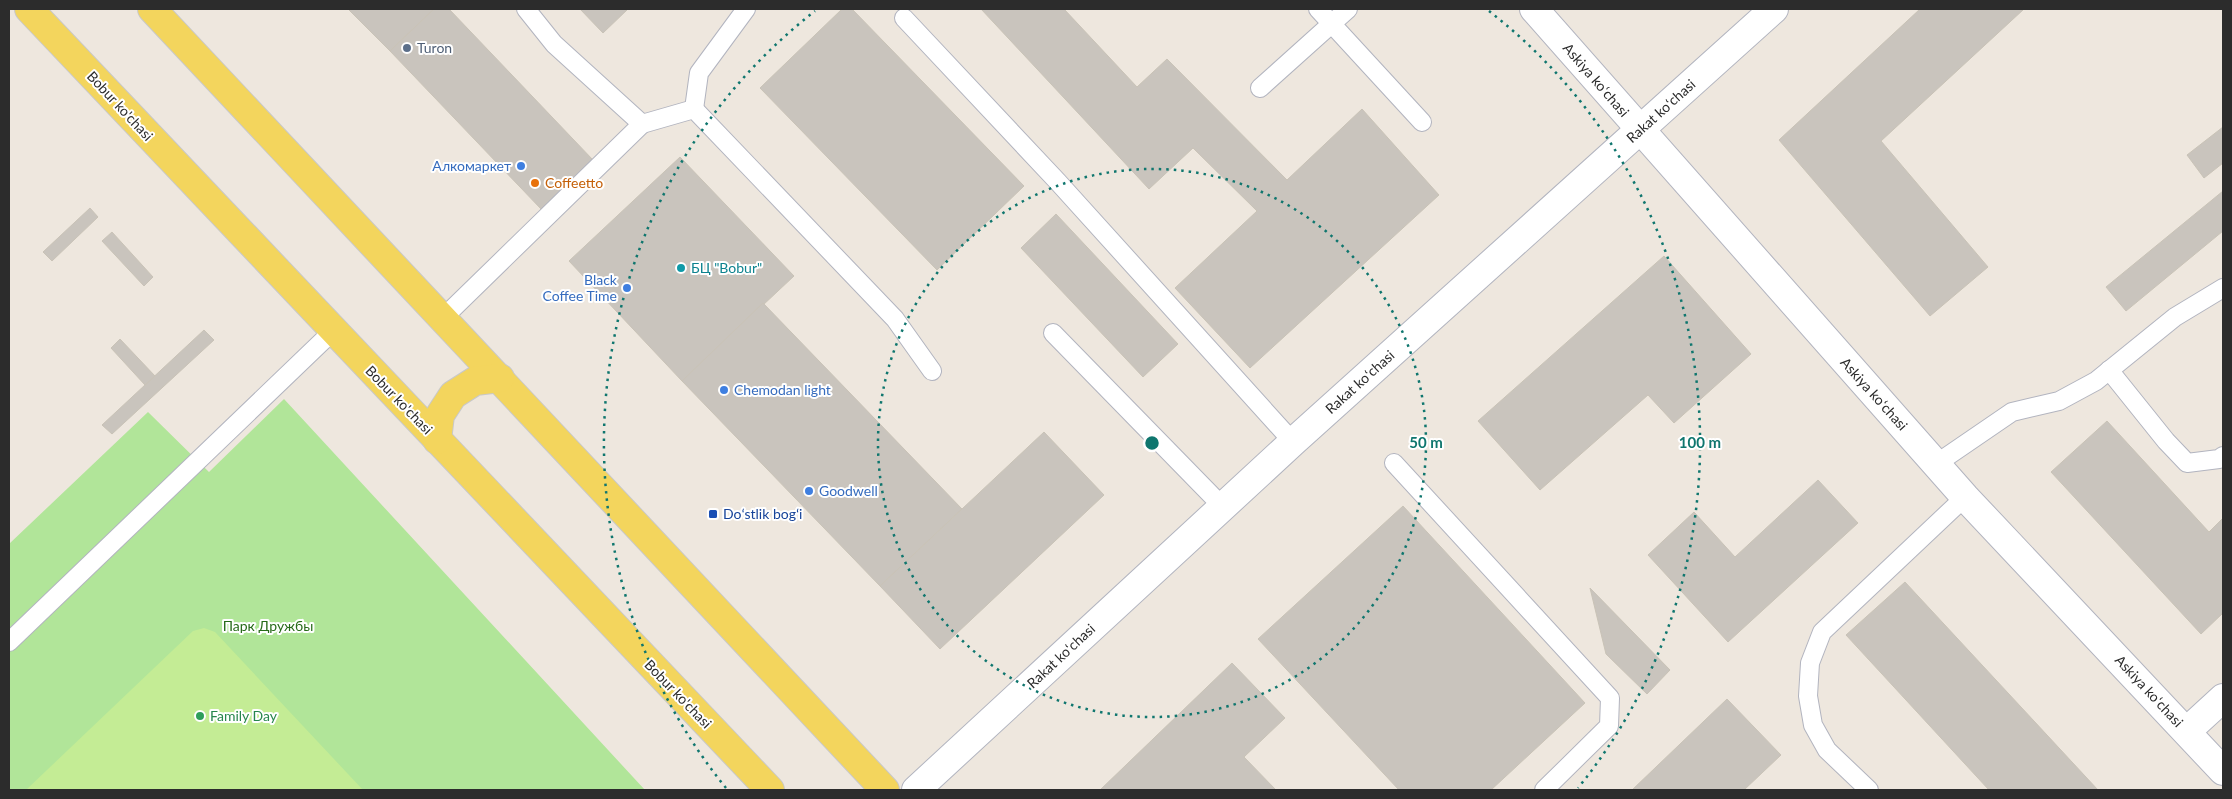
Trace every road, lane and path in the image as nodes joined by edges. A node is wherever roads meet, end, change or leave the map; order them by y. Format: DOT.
graph roads {
  1 [pos="29,9"];
  2 [pos="152,9"];
  3 [pos="526,9"];
  4 [pos="746,9"];
  5 [pos="1318,9"];
  6 [pos="1348,9"];
  7 [pos="1534,9"];
  8 [pos="1774,9"];
  9 [pos="904,18"];
  10 [pos="1331,24"];
  11 [pos="1260,88"];
  12 [pos="694,109"];
  13 [pos="1422,122"];
  14 [pos="642,124"];
  15 [pos="1640,130"];
  16 [pos="2223,288"];
  17 [pos="443,318"];
  18 [pos="333,331"];
  19 [pos="1053,333"];
  20 [pos="2109,370"];
  21 [pos="932,371"];
  22 [pos="500,378"];
  23 [pos="437,440"];
  24 [pos="1293,442"];
  25 [pos="2223,456"];
  26 [pos="1394,463"];
  27 [pos="1936,464"];
  28 [pos="1965,497"];
  29 [pos="1223,507"];
  30 [pos="9,642"];
  31 [pos="2223,698"];
  32 [pos="2187,732"];
  33 [pos="2223,771"];
  34 [pos="770,790"];
  35 [pos="885,790"];
  36 [pos="916,790"];
  37 [pos="1544,790"];
  38 [pos="1869,790"];
  1 -- 18 [label="main road, Bobur ko'chasi"];
  2 -- 17 [label="main road"];
  3 -- 14 [label="lane"];
  4 -- 12 [label="lane"];
  5 -- 10 [label="lane"];
  6 -- 10 [label="lane"];
  7 -- 15 [label="street, Askiya koʻchasi"];
  8 -- 15 [label="street, Rakat koʻchasi"];
  9 -- 24 [label="lane"];
  10 -- 11 [label="lane"];
  10 -- 13 [label="lane"];
  12 -- 14 [label="lane"];
  12 -- 21 [label="lane"];
  14 -- 17 [label="lane"];
  15 -- 24 [label="street, Rakat koʻchasi"];
  15 -- 27 [label="street, Askiya koʻchasi"];
  16 -- 20 [label="lane"];
  17 -- 22 [label="main road"];
  18 -- 23 [label="main road, Bobur ko'chasi"];
  18 -- 30 [label="lane"];
  19 -- 29 [label="lane"];
  20 -- 25 [label="lane"];
  20 -- 27 [label="lane"];
  22 -- 23 [label="main road"];
  22 -- 35 [label="main road"];
  23 -- 34 [label="main road, Bobur ko'chasi"];
  24 -- 29 [label="street, Rakat koʻchasi"];
  26 -- 37 [label="lane"];
  27 -- 28 [label="street, Askiya koʻchasi"];
  28 -- 32 [label="street, Askiya koʻchasi"];
  28 -- 38 [label="lane"];
  29 -- 36 [label="street, Rakat koʻchasi"];
  31 -- 32 [label="street"];
  32 -- 33 [label="street, Askiya koʻchasi"];
}
